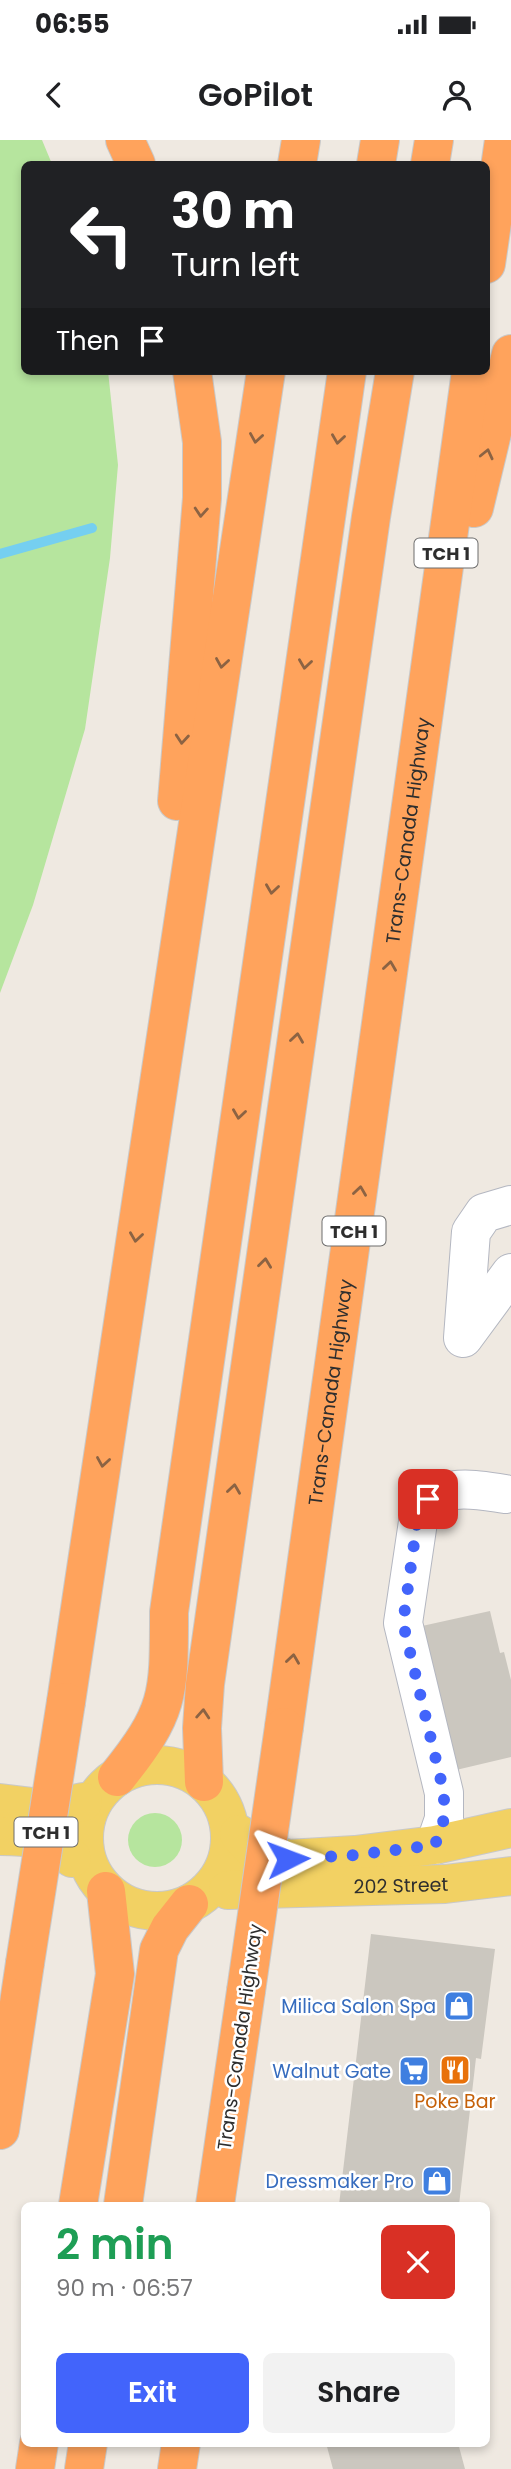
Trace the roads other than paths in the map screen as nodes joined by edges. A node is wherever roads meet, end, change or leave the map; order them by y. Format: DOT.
graph roads {
  1 [pos="125,140"];
  2 [pos="301,140"];
  3 [pos="380,140"];
  4 [pos="434,140"];
  5 [pos="504,140"];
  6 [pos="135,161"];
  7 [pos="298,161"];
  8 [pos="376,161"];
  9 [pos="430,161"];
  10 [pos="490,236"];
  11 [pos="511,355"];
  12 [pos="193,375"];
  13 [pos="265,375"];
  14 [pos="346,375"];
  15 [pos="394,375"];
  16 [pos="470,375"];
  17 [pos="421,735"];
  18 [pos="145,1170"];
  19 [pos="511,1205"];
  20 [pos="511,1273"];
  21 [pos="505,1494"];
  22 [pos="204,1782"];
  23 [pos="107,1786"];
  24 [pos="0,1803"];
  25 [pos="229,1822"];
  26 [pos="511,1828"];
  27 [pos="0,1836"];
  28 [pos="435,1845"];
  29 [pos="511,1876"];
  30 [pos="101,1885"];
  31 [pos="199,1898"];
  32 [pos="0,2130"];
  33 [pos="78,2202"];
  34 [pos="123,2202"];
  35 [pos="215,2202"];
  36 [pos="38,2447"];
  37 [pos="87,2447"];
  38 [pos="180,2447"];
  39 [pos="35,2469"];
  40 [pos="84,2469"];
  41 [pos="177,2469"];
  1 -- 6 [label="highway"];
  2 -- 7 [label="highway"];
  3 -- 8 [label="highway"];
  4 -- 9 [label="highway"];
  5 -- 10 [label="highway"];
  17 -- 11 [label="highway, one-way"];
  12 -- 18 [label="highway, one-way"];
  13 -- 18 [label="highway, TCH 1, one-way"];
  14 -- 23 [label="highway, one-way"];
  22 -- 15 [label="highway, one-way"];
  16 -- 17 [label="highway, Trans-Canada Highway / TCH 1"];
  35 -- 17 [label="highway, Trans-Canada Highway / TCH 1, one-way, bridge"];
  18 -- 32 [label="highway, TCH 1, one-way, bridge"];
  19 -- 20 [label="lane"];
  21 -- 28 [label="lane"];
  22 -- 23 [label="main road"];
  22 -- 25 [label="main road"];
  23 -- 24 [label="main road"];
  23 -- 30 [label="main road"];
  25 -- 28 [label="main road, 202 Street"];
  25 -- 31 [label="main road"];
  26 -- 28 [label="main road, 202 Street"];
  27 -- 30 [label="main road"];
  29 -- 31 [label="main road, 202 Street"];
  30 -- 31 [label="main road"];
  30 -- 33 [label="highway"];
  31 -- 34 [label="highway"];
  36 -- 39 [label="highway"];
  37 -- 40 [label="highway"];
  38 -- 41 [label="highway"];
}
